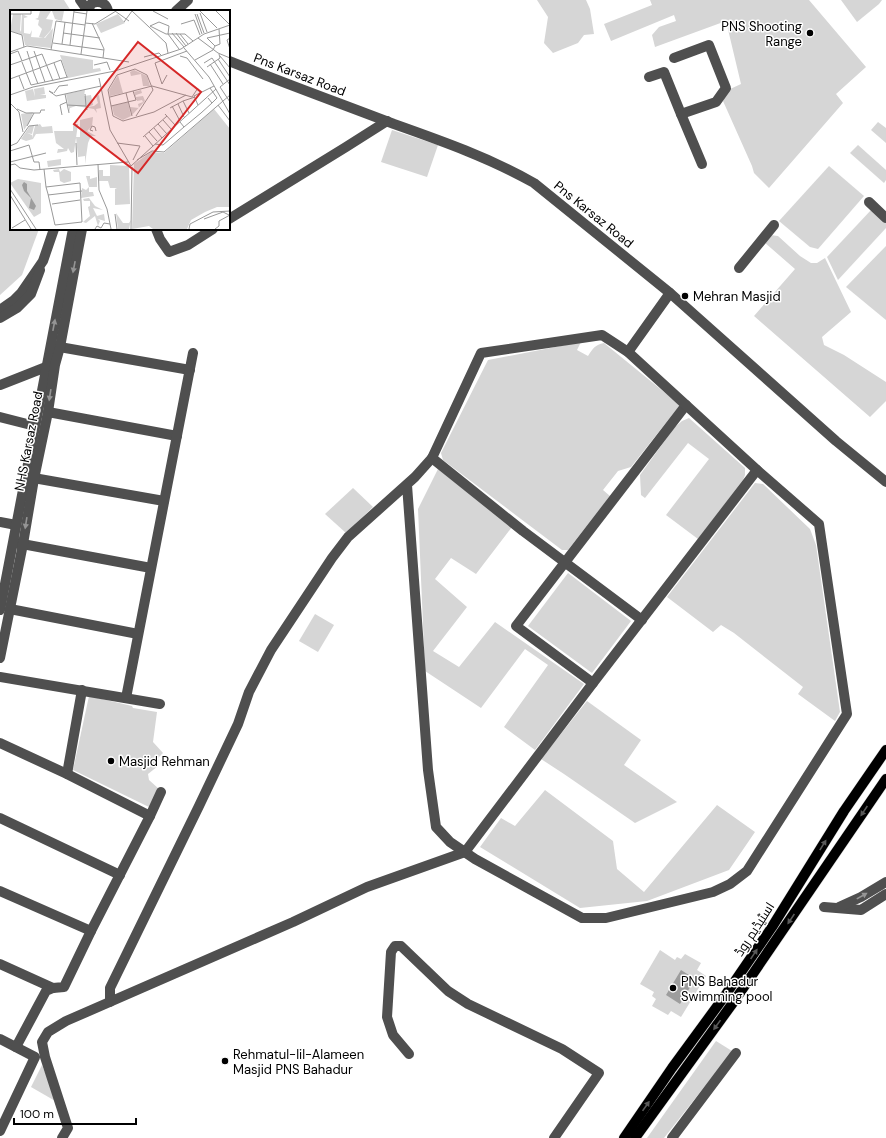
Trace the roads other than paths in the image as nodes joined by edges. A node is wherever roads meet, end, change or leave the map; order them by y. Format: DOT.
graph roads {
  1 [pos="80,0"];
  2 [pos="188,0"];
  3 [pos="90,6"];
  4 [pos="108,10"];
  5 [pos="177,10"];
  6 [pos="674,58"];
  7 [pos="230,61"];
  8 [pos="649,77"];
  9 [pos="682,114"];
  10 [pos="387,121"];
  11 [pos="702,164"];
  12 [pos="869,202"];
  13 [pos="230,218"];
  14 [pos="886,218"];
  15 [pos="774,226"];
  16 [pos="54,230"];
  17 [pos="73,230"];
  18 [pos="82,230"];
  19 [pos="156,230"];
  20 [pos="211,230"];
  21 [pos="43,261"];
  22 [pos="739,268"];
  23 [pos="670,293"];
  24 [pos="0,310"];
  25 [pos="0,318"];
  26 [pos="55,346"];
  27 [pos="628,352"];
  28 [pos="193,353"];
  29 [pos="46,367"];
  30 [pos="190,370"];
  31 [pos="0,384"];
  32 [pos="686,406"];
  33 [pos="0,417"];
  34 [pos="41,418"];
  35 [pos="176,436"];
  36 [pos="432,458"];
  37 [pos="757,470"];
  38 [pos="29,478"];
  39 [pos="886,482"];
  40 [pos="407,485"];
  41 [pos="164,501"];
  42 [pos="0,522"];
  43 [pos="16,525"];
  44 [pos="18,543"];
  45 [pos="565,562"];
  46 [pos="151,568"];
  47 [pos="5,610"];
  48 [pos="4,620"];
  49 [pos="642,620"];
  50 [pos="138,634"];
  51 [pos="0,658"];
  52 [pos="0,677"];
  53 [pos="593,683"];
  54 [pos="82,690"];
  55 [pos="126,698"];
  56 [pos="160,704"];
  57 [pos="0,743"];
  58 [pos="886,750"];
  59 [pos="67,774"];
  60 [pos="886,779"];
  61 [pos="161,792"];
  62 [pos="150,816"];
  63 [pos="0,818"];
  64 [pos="465,852"];
  65 [pos="120,875"];
  66 [pos="886,882"];
  67 [pos="0,891"];
  68 [pos="886,894"];
  69 [pos="824,907"];
  70 [pos="837,908"];
  71 [pos="91,931"];
  72 [pos="0,964"];
  73 [pos="54,988"];
  74 [pos="110,1002"];
  75 [pos="0,1039"];
  76 [pos="16,1047"];
  77 [pos="736,1053"];
  78 [pos="409,1054"];
  79 [pos="4,1113"];
  80 [pos="0,1131"];
  81 [pos="62,1138"];
  82 [pos="554,1138"];
  83 [pos="624,1138"];
  84 [pos="635,1138"];
  85 [pos="672,1138"];
  1 -- 3 [label="street"];
  2 -- 5 [label="street"];
  3 -- 4 [label="street"];
  6 -- 9 [label="street"];
  7 -- 10 [label="street, Pns Karsaz Road"];
  8 -- 9 [label="street"];
  9 -- 11 [label="street"];
  10 -- 13 [label="street"];
  10 -- 23 [label="street, Pns Karsaz Road"];
  12 -- 14 [label="street"];
  15 -- 22 [label="street"];
  16 -- 21 [label="street"];
  26 -- 17 [label="street, NHS Karsaz Road, one-way"];
  18 -- 26 [label="street, NHS Karsaz Road, one-way"];
  19 -- 20 [label="street"];
  21 -- 24 [label="street"];
  21 -- 25 [label="street"];
  23 -- 27 [label="street"];
  23 -- 39 [label="street, Pns Karsaz Road"];
  26 -- 29 [label="street, NHS Karsaz Road"];
  26 -- 30 [label="street"];
  26 -- 34 [label="street, NHS Karsaz Road, one-way"];
  27 -- 32 [label="street"];
  27 -- 36 [label="street"];
  28 -- 30 [label="street"];
  29 -- 31 [label="street"];
  29 -- 34 [label="street, NHS Karsaz Road"];
  30 -- 35 [label="street"];
  32 -- 37 [label="street"];
  32 -- 45 [label="street"];
  33 -- 34 [label="street"];
  34 -- 35 [label="street"];
  34 -- 38 [label="street, NHS Karsaz Road"];
  35 -- 41 [label="street"];
  36 -- 40 [label="street"];
  36 -- 45 [label="street"];
  37 -- 49 [label="street"];
  37 -- 64 [label="street"];
  38 -- 41 [label="street"];
  38 -- 43 [label="street, NHS Karsaz Road"];
  38 -- 44 [label="street, NHS Karsaz Road, one-way"];
  40 -- 64 [label="street"];
  40 -- 74 [label="street"];
  41 -- 46 [label="street"];
  42 -- 43 [label="street"];
  43 -- 44 [label="street, NHS Karsaz Road"];
  44 -- 46 [label="street"];
  44 -- 47 [label="street, NHS Karsaz Road"];
  45 -- 49 [label="street"];
  45 -- 53 [label="street"];
  46 -- 50 [label="street"];
  47 -- 48 [label="street, NHS Karsaz Road"];
  47 -- 50 [label="street"];
  48 -- 51 [label="street, NHS Karsaz Road"];
  49 -- 53 [label="street"];
  50 -- 55 [label="street"];
  52 -- 54 [label="street"];
  53 -- 64 [label="street"];
  54 -- 55 [label="street"];
  54 -- 59 [label="street"];
  55 -- 56 [label="street"];
  57 -- 59 [label="street"];
  83 -- 58 [label="main road, اسٹیڈیم روڈ, one-way"];
  59 -- 62 [label="street"];
  60 -- 84 [label="main road, اسٹیڈیم روڈ, one-way"];
  61 -- 62 [label="street"];
  62 -- 65 [label="street"];
  63 -- 65 [label="street"];
  64 -- 74 [label="street"];
  65 -- 71 [label="street"];
  70 -- 66 [label="street, one-way"];
  67 -- 71 [label="street"];
  68 -- 70 [label="street"];
  69 -- 70 [label="street"];
  71 -- 73 [label="street"];
  72 -- 73 [label="street"];
  73 -- 76 [label="street"];
  74 -- 81 [label="street"];
  75 -- 76 [label="street"];
  76 -- 79 [label="street"];
  77 -- 85 [label="street"];
  78 -- 82 [label="street"];
  79 -- 80 [label="street"];
}
